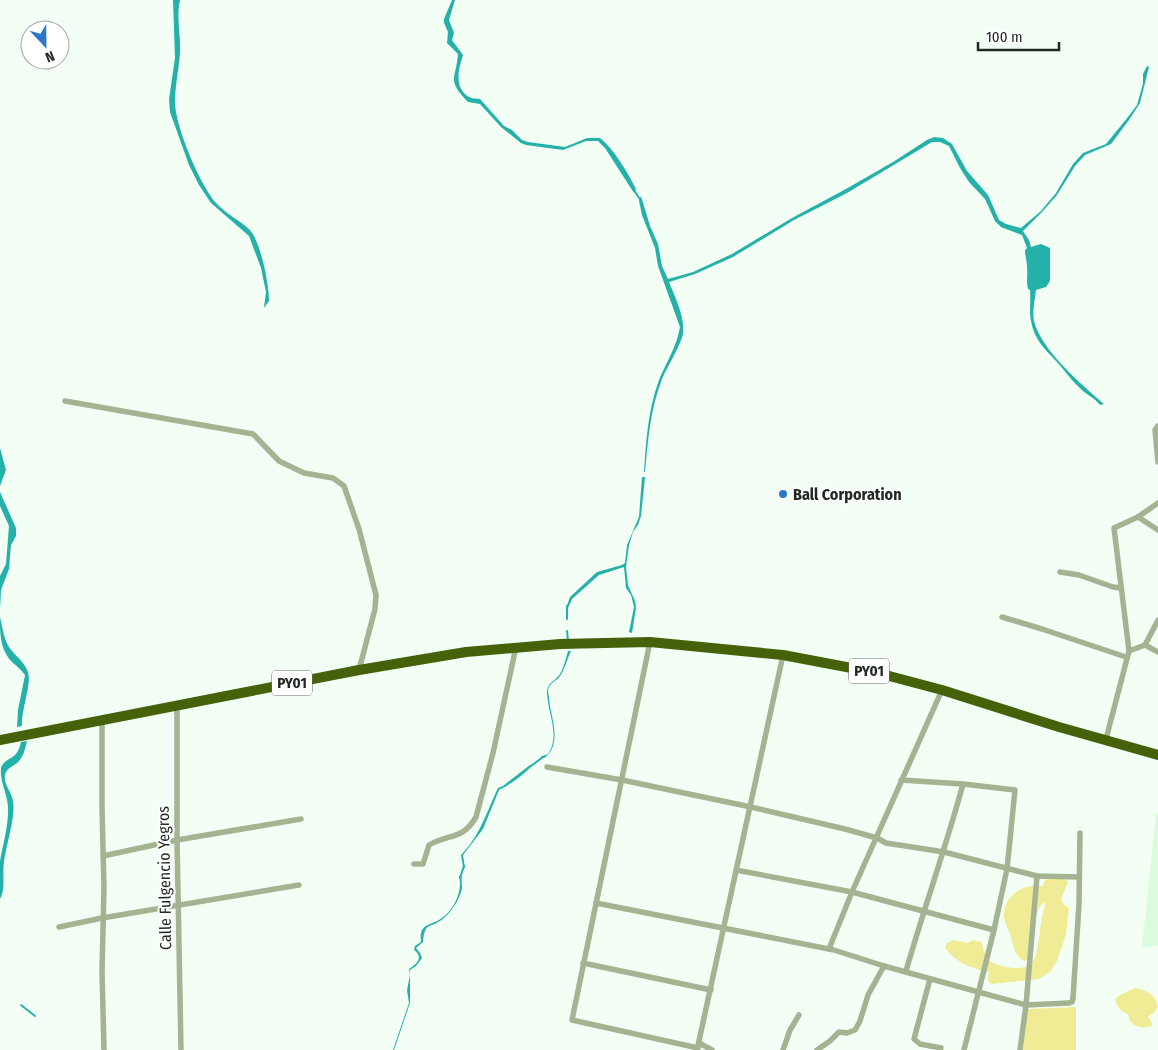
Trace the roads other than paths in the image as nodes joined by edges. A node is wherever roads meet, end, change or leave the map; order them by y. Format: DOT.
graph roads {
  1 [pos="65,401"];
  2 [pos="1158,426"];
  3 [pos="1158,462"];
  4 [pos="1158,503"];
  5 [pos="1138,517"];
  6 [pos="1158,530"];
  7 [pos="1060,572"];
  8 [pos="1121,588"];
  9 [pos="1002,617"];
  10 [pos="1158,620"];
  11 [pos="650,642"];
  12 [pos="1144,646"];
  13 [pos="516,647"];
  14 [pos="1158,652"];
  15 [pos="1127,654"];
  16 [pos="783,655"];
  17 [pos="359,670"];
  18 [pos="942,690"];
  19 [pos="177,705"];
  20 [pos="102,720"];
  21 [pos="1106,739"];
  22 [pos="0,740"];
  23 [pos="1158,755"];
  24 [pos="547,767"];
  25 [pos="622,780"];
  26 [pos="901,780"];
  27 [pos="963,784"];
  28 [pos="751,807"];
  29 [pos="301,819"];
  30 [pos="1080,833"];
  31 [pos="877,838"];
  32 [pos="177,840"];
  33 [pos="944,852"];
  34 [pos="103,856"];
  35 [pos="414,864"];
  36 [pos="1007,868"];
  37 [pos="736,870"];
  38 [pos="1037,876"];
  39 [pos="1079,877"];
  40 [pos="299,885"];
  41 [pos="852,892"];
  42 [pos="596,903"];
  43 [pos="179,906"];
  44 [pos="923,912"];
  45 [pos="102,918"];
  46 [pos="60,927"];
  47 [pos="723,928"];
  48 [pos="994,930"];
  49 [pos="829,949"];
  50 [pos="583,963"];
  51 [pos="884,966"];
  52 [pos="906,971"];
  53 [pos="930,979"];
  54 [pos="711,990"];
  55 [pos="979,992"];
  56 [pos="1026,1005"];
  57 [pos="799,1015"];
  58 [pos="698,1047"];
  59 [pos="920,1047"];
  60 [pos="941,1048"];
  61 [pos="104,1050"];
  62 [pos="181,1050"];
  63 [pos="712,1050"];
  64 [pos="784,1050"];
  65 [pos="817,1050"];
  66 [pos="964,1050"];
  67 [pos="1020,1050"];
  1 -- 17 [label="street"];
  2 -- 3 [label="street"];
  4 -- 5 [label="street"];
  5 -- 6 [label="street"];
  5 -- 8 [label="street"];
  7 -- 8 [label="street"];
  8 -- 15 [label="street"];
  9 -- 15 [label="street"];
  10 -- 12 [label="street"];
  11 -- 13 [label="highway, PY01"];
  11 -- 16 [label="highway, PY01"];
  11 -- 25 [label="street"];
  12 -- 14 [label="street"];
  12 -- 15 [label="street"];
  13 -- 17 [label="highway, PY01"];
  13 -- 35 [label="street"];
  15 -- 21 [label="street"];
  16 -- 18 [label="highway, PY01"];
  16 -- 28 [label="street"];
  17 -- 19 [label="highway, PY01"];
  18 -- 21 [label="highway, PY01"];
  18 -- 26 [label="street"];
  19 -- 20 [label="highway, PY01"];
  19 -- 32 [label="street, Calle Fulgencio Yegros"];
  20 -- 22 [label="highway, PY01"];
  20 -- 34 [label="street"];
  21 -- 23 [label="highway, PY01"];
  24 -- 25 [label="street"];
  25 -- 28 [label="street"];
  25 -- 42 [label="street"];
  26 -- 27 [label="street"];
  26 -- 31 [label="street"];
  27 -- 33 [label="street"];
  27 -- 36 [label="street"];
  28 -- 31 [label="street"];
  28 -- 37 [label="street"];
  29 -- 32 [label="street"];
  30 -- 39 [label="street"];
  31 -- 33 [label="street"];
  31 -- 41 [label="street"];
  32 -- 34 [label="street"];
  32 -- 43 [label="street, Calle Fulgencio Yegros"];
  33 -- 36 [label="street"];
  33 -- 44 [label="street"];
  34 -- 45 [label="street"];
  36 -- 38 [label="street"];
  36 -- 48 [label="street"];
  37 -- 41 [label="street"];
  37 -- 47 [label="street"];
  38 -- 39 [label="street"];
  38 -- 56 [label="street"];
  39 -- 56 [label="street"];
  40 -- 43 [label="street"];
  41 -- 44 [label="street"];
  41 -- 49 [label="street"];
  42 -- 47 [label="street"];
  42 -- 50 [label="street"];
  43 -- 45 [label="street"];
  43 -- 62 [label="street, Calle Fulgencio Yegros"];
  44 -- 48 [label="street"];
  44 -- 52 [label="street"];
  45 -- 46 [label="street"];
  45 -- 61 [label="street"];
  47 -- 49 [label="street"];
  47 -- 54 [label="street"];
  48 -- 55 [label="street"];
  49 -- 51 [label="street"];
  50 -- 54 [label="street"];
  50 -- 58 [label="street"];
  51 -- 52 [label="street"];
  51 -- 65 [label="street"];
  52 -- 53 [label="street"];
  53 -- 55 [label="street"];
  53 -- 59 [label="street"];
  54 -- 58 [label="street"];
  55 -- 56 [label="street"];
  55 -- 66 [label="street"];
  56 -- 67 [label="street"];
  57 -- 64 [label="street"];
  58 -- 63 [label="street"];
  59 -- 60 [label="street"];
}
